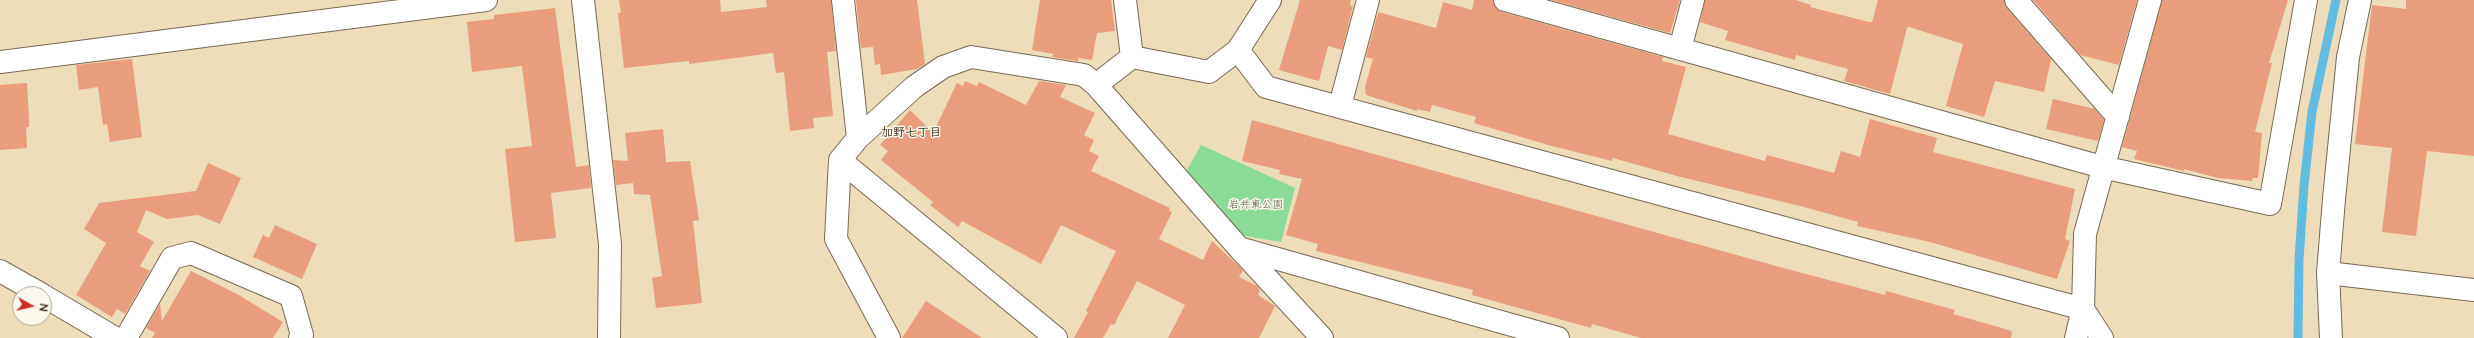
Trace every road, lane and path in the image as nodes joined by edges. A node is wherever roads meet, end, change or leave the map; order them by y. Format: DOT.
graph roads {
  1 [pos="486,0"];
  2 [pos="583,0"];
  3 [pos="843,0"];
  4 [pos="1125,0"];
  5 [pos="1270,0"];
  6 [pos="1368,0"];
  7 [pos="1505,0"];
  8 [pos="1693,0"];
  9 [pos="2016,0"];
  10 [pos="2150,0"];
  11 [pos="2306,0"];
  12 [pos="2360,0"];
  13 [pos="1528,3"];
  14 [pos="1680,49"];
  15 [pos="1238,50"];
  16 [pos="1132,57"];
  17 [pos="0,62"];
  18 [pos="1096,85"];
  19 [pos="1340,106"];
  20 [pos="2118,117"];
  21 [pos="858,138"];
  22 [pos="840,160"];
  23 [pos="2102,167"];
  24 [pos="1239,248"];
  25 [pos="0,271"];
  26 [pos="2328,274"];
  27 [pos="27,286"];
  28 [pos="2474,290"];
  29 [pos="52,301"];
  30 [pos="2083,309"];
  31 [pos="115,338"];
  32 [pos="126,338"];
  33 [pos="300,338"];
  34 [pos="609,338"];
  35 [pos="889,338"];
  36 [pos="1056,338"];
  37 [pos="1322,338"];
  38 [pos="1558,338"];
  39 [pos="2076,338"];
  40 [pos="2102,338"];
  41 [pos="2331,338"];
  1 -- 17 [label="street"];
  2 -- 34 [label="street"];
  3 -- 21 [label="street"];
  4 -- 16 [label="street"];
  5 -- 15 [label="street"];
  6 -- 19 [label="street"];
  7 -- 13 [label="street"];
  8 -- 14 [label="street"];
  9 -- 20 [label="street"];
  10 -- 20 [label="street"];
  11 -- 23 [label="street"];
  12 -- 26 [label="street"];
  13 -- 14 [label="street"];
  14 -- 23 [label="street"];
  15 -- 16 [label="street"];
  15 -- 19 [label="street"];
  16 -- 18 [label="street"];
  18 -- 21 [label="street"];
  18 -- 24 [label="street"];
  19 -- 30 [label="street"];
  20 -- 23 [label="street"];
  21 -- 22 [label="street"];
  22 -- 35 [label="street"];
  22 -- 36 [label="street"];
  23 -- 30 [label="street"];
  24 -- 37 [label="street"];
  24 -- 38 [label="street"];
  25 -- 27 [label="street"];
  26 -- 28 [label="street"];
  26 -- 41 [label="street"];
  29 -- 31 [label="street"];
  30 -- 39 [label="street"];
  30 -- 40 [label="street"];
  32 -- 33 [label="street"];
}
